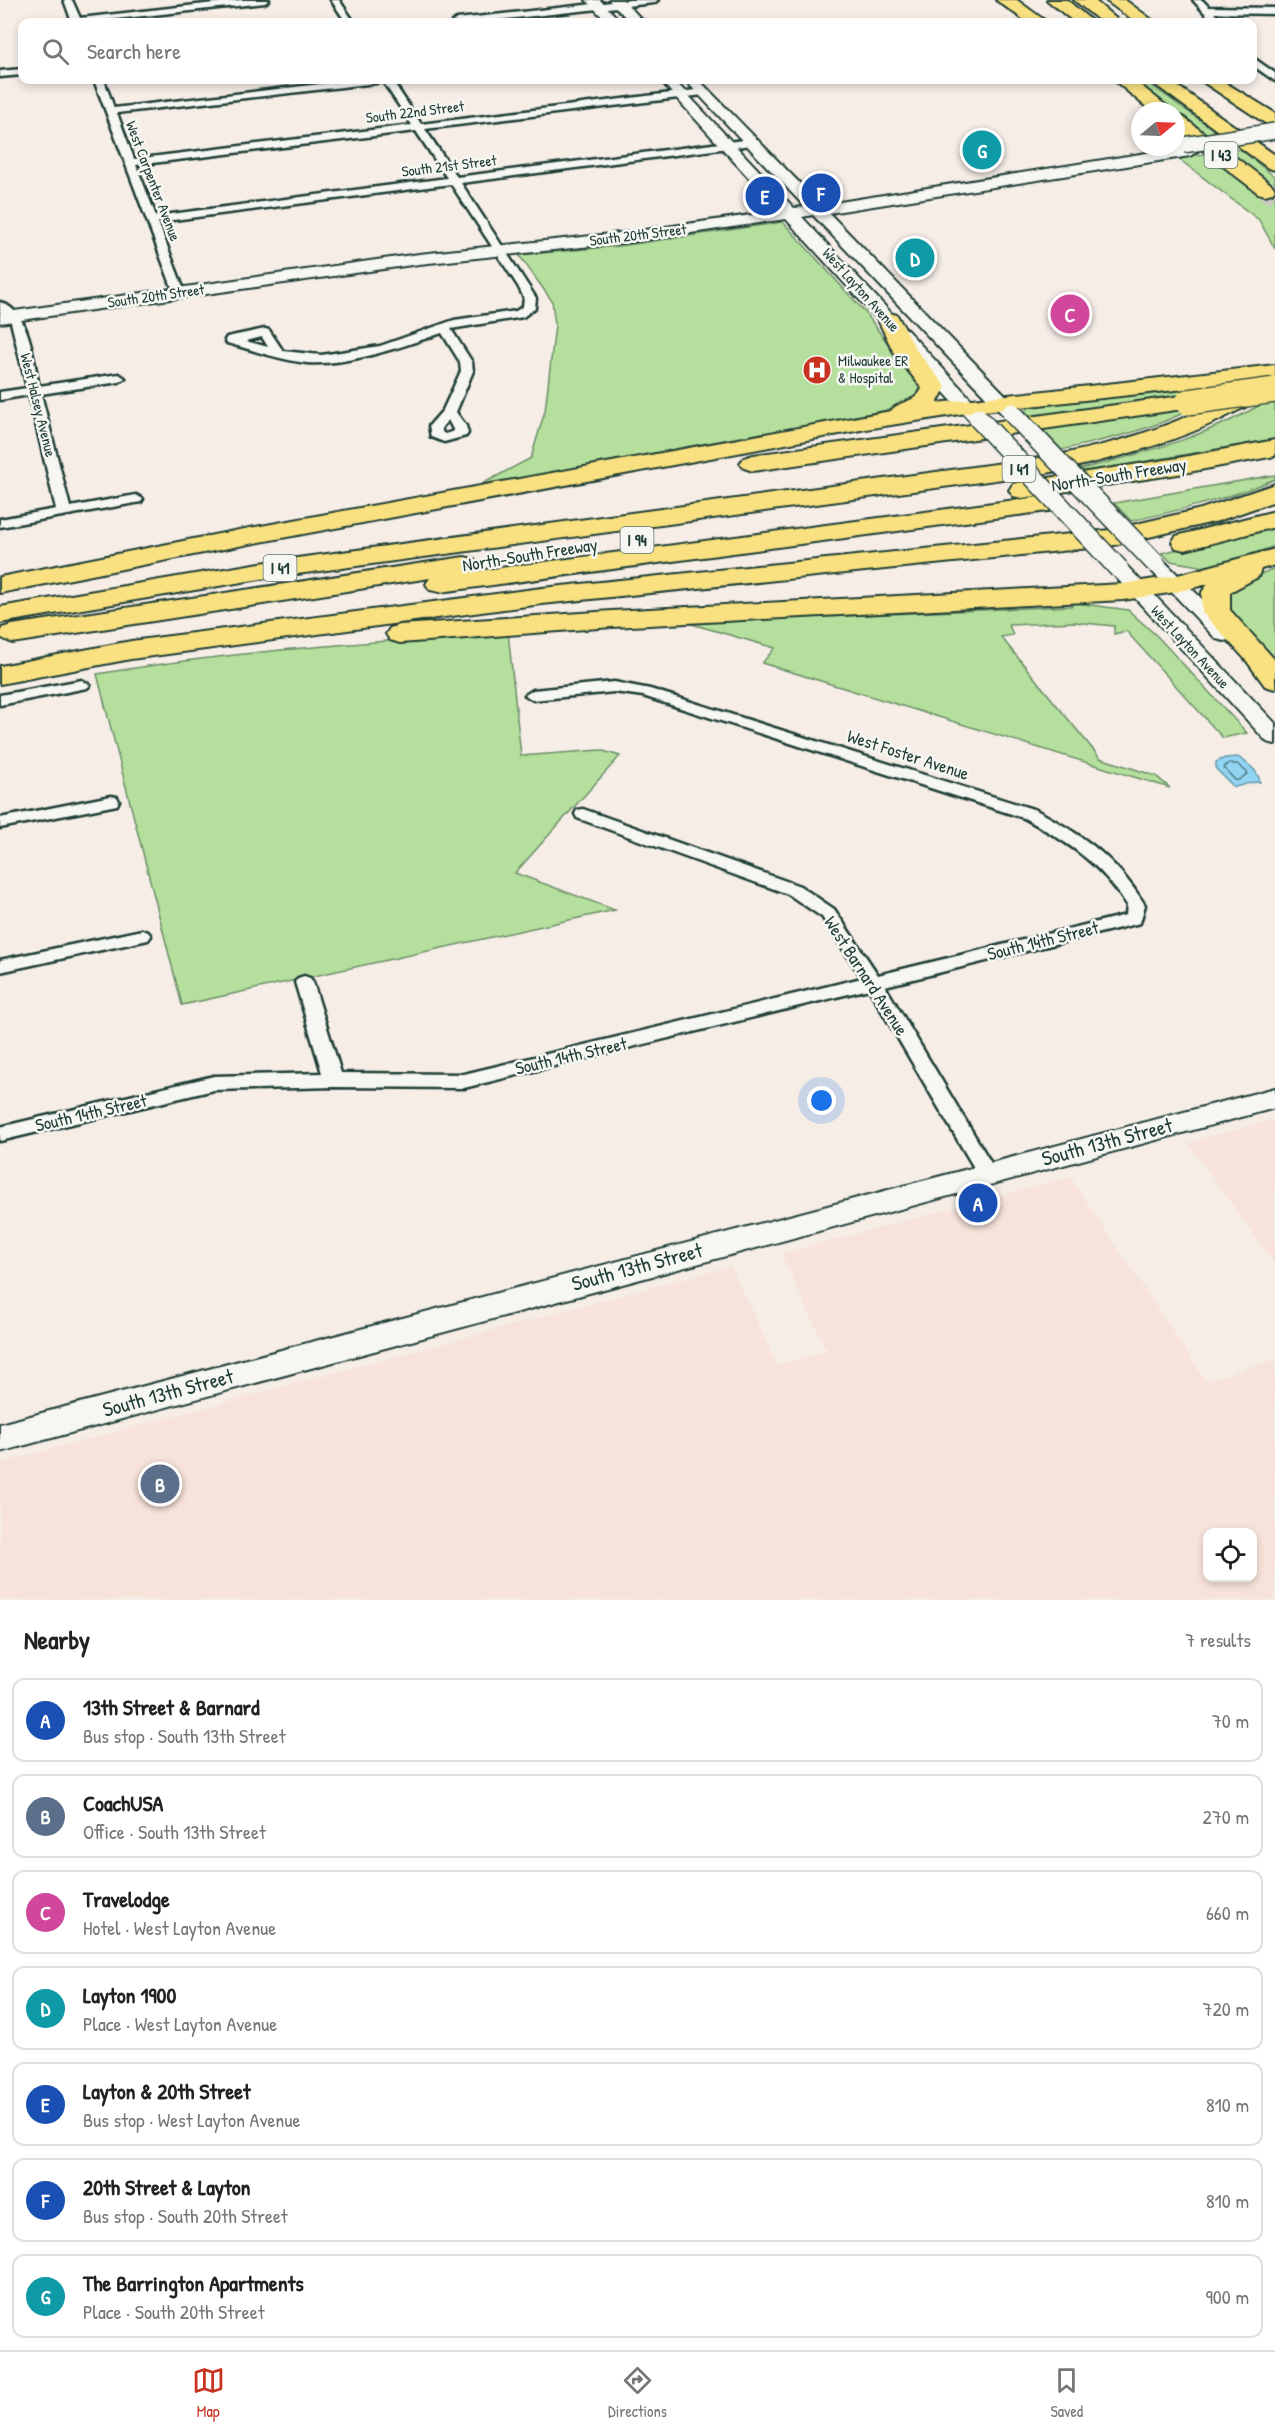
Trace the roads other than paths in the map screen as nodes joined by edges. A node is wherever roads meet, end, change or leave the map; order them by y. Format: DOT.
graph roads {
  1 [pos="68,0"];
  2 [pos="265,0"];
  3 [pos="335,0"];
  4 [pos="654,0"];
  5 [pos="1005,0"];
  6 [pos="1025,0"];
  7 [pos="1056,0"];
  8 [pos="1083,0"];
  9 [pos="1095,0"];
  10 [pos="1114,0"];
  11 [pos="1197,0"];
  12 [pos="618,2"];
  13 [pos="596,3"];
  14 [pos="1206,10"];
  15 [pos="1275,11"];
  16 [pos="75,18"];
  17 [pos="110,18"];
  18 [pos="347,18"];
  19 [pos="486,18"];
  20 [pos="610,18"];
  21 [pos="633,18"];
  22 [pos="1032,18"];
  23 [pos="1047,18"];
  24 [pos="1079,18"];
  25 [pos="1106,18"];
  26 [pos="1120,18"];
  27 [pos="1140,18"];
  28 [pos="1214,18"];
  29 [pos="1257,64"];
  30 [pos="18,72"];
  31 [pos="0,74"];
  32 [pos="1273,75"];
  33 [pos="101,84"];
  34 [pos="342,84"];
  35 [pos="390,84"];
  36 [pos="671,84"];
  37 [pos="696,84"];
  38 [pos="1128,84"];
  39 [pos="1164,84"];
  40 [pos="1192,84"];
  41 [pos="1215,84"];
  42 [pos="1233,84"];
  43 [pos="703,92"];
  44 [pos="681,94"];
  45 [pos="1151,102"];
  46 [pos="111,111"];
  47 [pos="1275,113"];
  48 [pos="1275,121"];
  49 [pos="420,127"];
  50 [pos="1185,128"];
  51 [pos="1275,131"];
  52 [pos="1275,138"];
  53 [pos="751,142"];
  54 [pos="1275,142"];
  55 [pos="728,145"];
  56 [pos="1185,146"];
  57 [pos="1185,147"];
  58 [pos="1132,156"];
  59 [pos="130,163"];
  60 [pos="1275,164"];
  61 [pos="455,181"];
  62 [pos="1265,189"];
  63 [pos="812,205"];
  64 [pos="787,209"];
  65 [pos="151,220"];
  66 [pos="498,245"];
  67 [pos="178,289"];
  68 [pos="3,312"];
  69 [pos="889,321"];
  70 [pos="444,327"];
  71 [pos="279,354"];
  72 [pos="1275,372"];
  73 [pos="119,378"];
  74 [pos="1275,378"];
  75 [pos="1275,390"];
  76 [pos="34,391"];
  77 [pos="0,396"];
  78 [pos="1006,407"];
  79 [pos="449,412"];
  80 [pos="972,412"];
  81 [pos="866,422"];
  82 [pos="1275,448"];
  83 [pos="1275,468"];
  84 [pos="1275,492"];
  85 [pos="136,500"];
  86 [pos="64,512"];
  87 [pos="1275,519"];
  88 [pos="0,523"];
  89 [pos="561,530"];
  90 [pos="1275,558"];
  91 [pos="1176,584"];
  92 [pos="5,590"];
  93 [pos="542,596"];
  94 [pos="1145,599"];
  95 [pos="0,615"];
  96 [pos="0,636"];
  97 [pos="0,652"];
  98 [pos="0,675"];
  99 [pos="1275,680"];
  100 [pos="0,682"];
  101 [pos="82,685"];
  102 [pos="1275,688"];
  103 [pos="533,695"];
  104 [pos="0,700"];
  105 [pos="1275,737"];
  106 [pos="111,801"];
  107 [pos="583,814"];
  108 [pos="0,823"];
  109 [pos="1134,919"];
  110 [pos="142,936"];
  111 [pos="0,966"];
  112 [pos="304,982"];
  113 [pos="874,983"];
  114 [pos="334,1080"];
  115 [pos="1275,1098"];
  116 [pos="0,1134"];
  117 [pos="987,1173"];
  118 [pos="0,1438"];
  1 -- 16 [label="street"];
  2 -- 17 [label="street"];
  3 -- 18 [label="street"];
  4 -- 12 [label="street"];
  5 -- 22 [label="highway"];
  6 -- 23 [label="highway"];
  7 -- 24 [label="highway"];
  8 -- 25 [label="highway"];
  9 -- 26 [label="highway"];
  10 -- 27 [label="highway"];
  11 -- 14 [label="street"];
  12 -- 13 [label="street"];
  12 -- 21 [label="main road"];
  13 -- 19 [label="street"];
  13 -- 20 [label="main road"];
  14 -- 15 [label="street"];
  14 -- 28 [label="street"];
  29 -- 32 [label="street"];
  30 -- 31 [label="street"];
  33 -- 46 [label="street, West Carpenter Avenue"];
  34 -- 46 [label="street"];
  35 -- 49 [label="street"];
  36 -- 44 [label="main road, West Layton Avenue"];
  37 -- 43 [label="main road, West Layton Avenue"];
  38 -- 45 [label="highway"];
  39 -- 60 [label="highway"];
  40 -- 54 [label="highway"];
  41 -- 48 [label="highway"];
  42 -- 47 [label="highway"];
  43 -- 44 [label="street, South 22nd Street"];
  43 -- 53 [label="main road, West Layton Avenue"];
  44 -- 49 [label="street, South 22nd Street"];
  44 -- 55 [label="main road, West Layton Avenue"];
  46 -- 59 [label="street, West Carpenter Avenue"];
  49 -- 59 [label="street, South 22nd Street"];
  49 -- 61 [label="street"];
  50 -- 62 [label="highway, I 43"];
  51 -- 56 [label="main road, South 20th Street, bridge"];
  52 -- 57 [label="main road, South 20th Street"];
  53 -- 55 [label="street, South 21st Street"];
  53 -- 63 [label="main road, West Layton Avenue"];
  55 -- 61 [label="street, South 21st Street"];
  55 -- 64 [label="main road, West Layton Avenue"];
  58 -- 63 [label="main road, South 20th Street"];
  59 -- 65 [label="street, West Carpenter Avenue"];
  61 -- 65 [label="street, South 21st Street"];
  61 -- 66 [label="street"];
  63 -- 64 [label="main road, South 20th Street"];
  63 -- 78 [label="main road, West Layton Avenue"];
  64 -- 66 [label="main road, South 20th Street"];
  64 -- 69 [label="main road, West Layton Avenue"];
  65 -- 67 [label="street, West Carpenter Avenue"];
  66 -- 67 [label="main road, South 20th Street"];
  66 -- 70 [label="street"];
  67 -- 68 [label="main road, South 20th Street"];
  68 -- 76 [label="street, West Halsey Avenue"];
  69 -- 80 [label="main road, West Layton Avenue"];
  69 -- 81 [label="highway"];
  70 -- 71 [label="street"];
  70 -- 79 [label="street"];
  72 -- 78 [label="highway"];
  73 -- 76 [label="street"];
  74 -- 89 [label="highway, I 41"];
  75 -- 92 [label="highway, bridge"];
  76 -- 77 [label="street"];
  76 -- 86 [label="street, West Halsey Avenue"];
  78 -- 80 [label="highway"];
  78 -- 91 [label="main road, West Layton Avenue, bridge"];
  80 -- 81 [label="highway"];
  80 -- 94 [label="main road, West Layton Avenue, bridge"];
  81 -- 92 [label="highway"];
  82 -- 96 [label="highway, North-South Freeway / I 94"];
  83 -- 97 [label="highway, North-South Freeway / I 94"];
  84 -- 93 [label="highway"];
  85 -- 86 [label="street"];
  86 -- 88 [label="street"];
  87 -- 93 [label="highway"];
  89 -- 92 [label="highway"];
  89 -- 95 [label="highway, I 41"];
  90 -- 91 [label="highway"];
  90 -- 99 [label="highway"];
  91 -- 94 [label="highway"];
  91 -- 102 [label="main road, West Layton Avenue"];
  93 -- 98 [label="highway"];
  94 -- 100 [label="highway"];
  94 -- 105 [label="main road, West Layton Avenue"];
  101 -- 104 [label="street"];
  103 -- 109 [label="street, West Foster Avenue"];
  106 -- 108 [label="street"];
  107 -- 113 [label="street, West Barnard Avenue"];
  109 -- 113 [label="street, South 14th Street"];
  110 -- 111 [label="street"];
  112 -- 114 [label="street"];
  113 -- 114 [label="street, South 14th Street"];
  113 -- 117 [label="street, West Barnard Avenue"];
  114 -- 116 [label="street, South 14th Street"];
  115 -- 117 [label="main road, South 13th Street"];
  117 -- 118 [label="main road, South 13th Street"];
}
